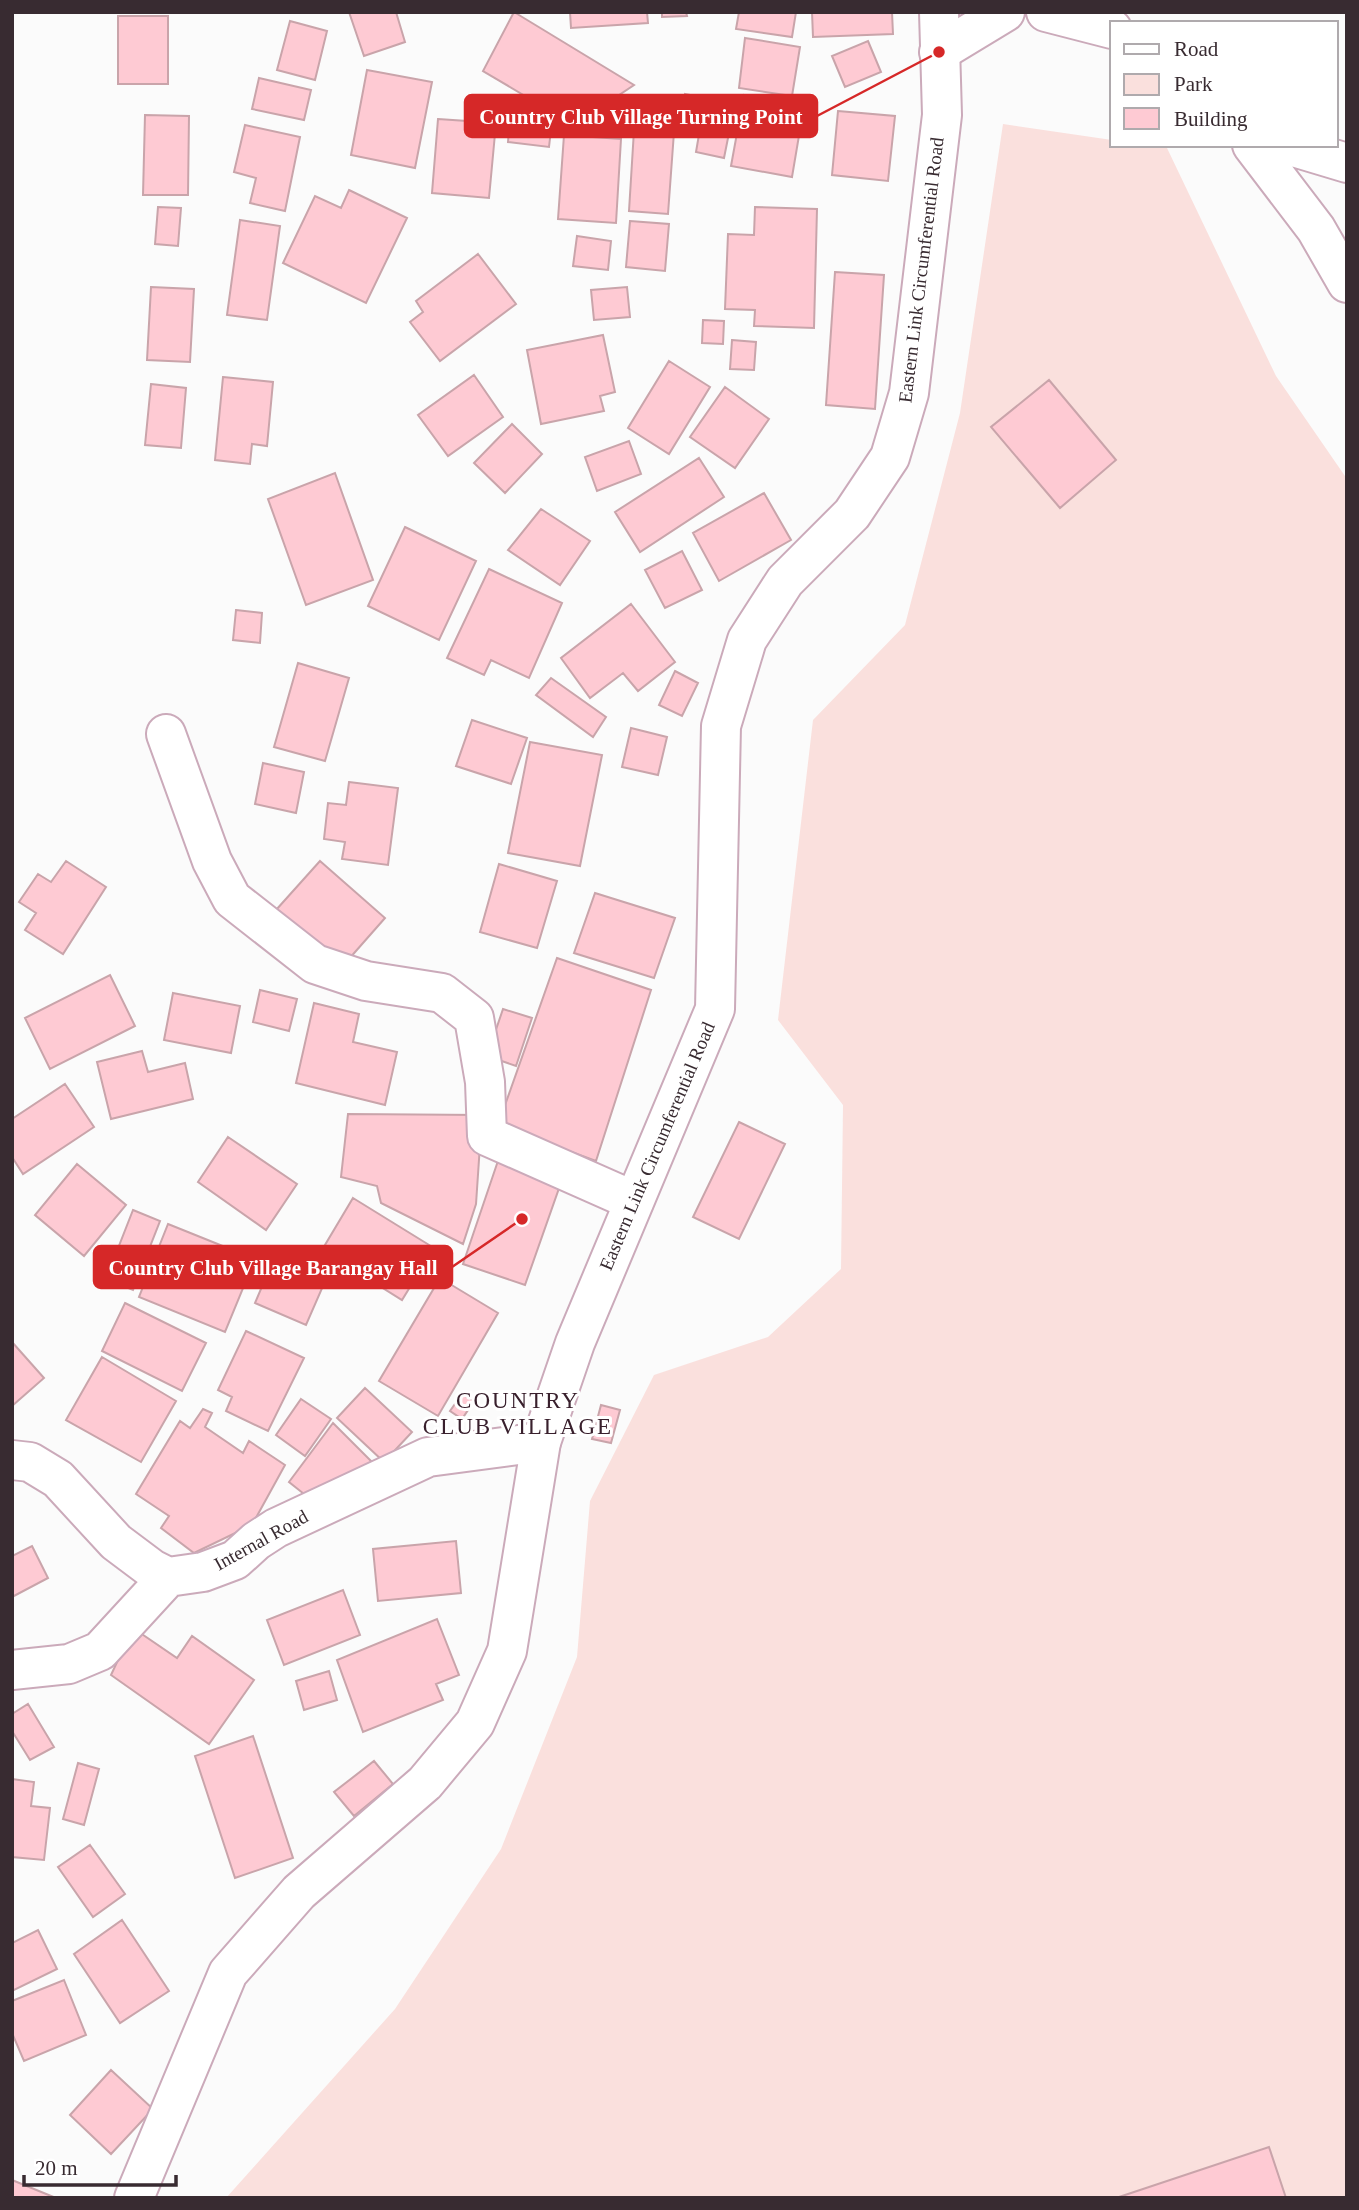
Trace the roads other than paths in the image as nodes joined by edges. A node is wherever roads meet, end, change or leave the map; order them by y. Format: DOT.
graph roads {
  1 [pos="939,12"];
  2 [pos="1005,12"];
  3 [pos="1046,12"];
  4 [pos="1110,28"];
  5 [pos="939,52"];
  6 [pos="1254,147"];
  7 [pos="1294,147"];
  8 [pos="1347,163"];
  9 [pos="1347,283"];
  10 [pos="166,734"];
  11 [pos="634,1201"];
  12 [pos="541,1442"];
  13 [pos="12,1460"];
  14 [pos="168,1577"];
  15 [pos="12,1670"];
  16 [pos="134,2198"];
  1 -- 5 [label="main road, Eastern Link Circumferential Road"];
  2 -- 5 [label="main road"];
  3 -- 4 [label="main road"];
  5 -- 11 [label="main road, Eastern Link Circumferential Road"];
  6 -- 9 [label="main road"];
  7 -- 8 [label="main road"];
  10 -- 11 [label="main road"];
  11 -- 12 [label="main road, Eastern Link Circumferential Road"];
  12 -- 14 [label="main road, Internal Road"];
  12 -- 16 [label="main road, Eastern Link Circumferential Road"];
  13 -- 14 [label="main road"];
  14 -- 15 [label="main road"];
}
